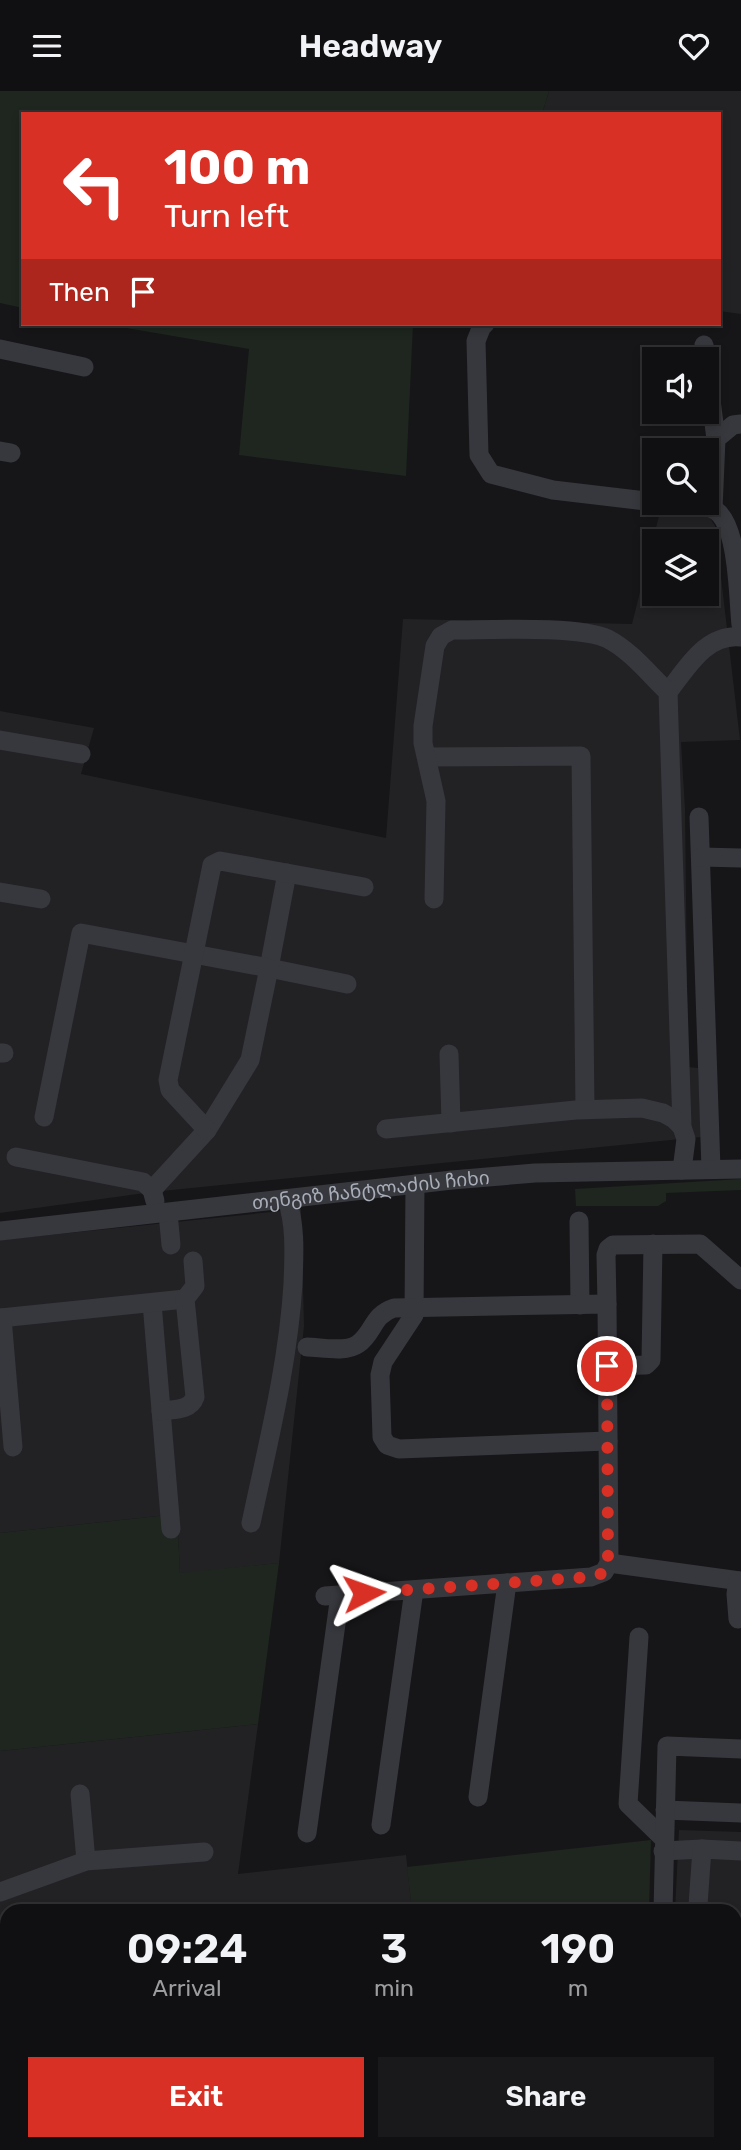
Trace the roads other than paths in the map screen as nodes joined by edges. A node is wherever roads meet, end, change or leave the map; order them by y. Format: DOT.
graph roads {
  1 [pos="482,326"];
  2 [pos="0,349"];
  3 [pos="84,367"];
  4 [pos="741,424"];
  5 [pos="717,438"];
  6 [pos="642,500"];
  7 [pos="719,515"];
  8 [pos="741,625"];
  9 [pos="741,637"];
  10 [pos="668,692"];
  11 [pos="0,740"];
  12 [pos="81,754"];
  13 [pos="427,757"];
  14 [pos="699,817"];
  15 [pos="701,857"];
  16 [pos="741,858"];
  17 [pos="287,873"];
  18 [pos="364,887"];
  19 [pos="0,892"];
  20 [pos="41,899"];
  21 [pos="434,899"];
  22 [pos="193,954"];
  23 [pos="269,968"];
  24 [pos="347,984"];
  25 [pos="449,1054"];
  26 [pos="585,1109"];
  27 [pos="44,1117"];
  28 [pos="451,1122"];
  29 [pos="682,1127"];
  30 [pos="386,1129"];
  31 [pos="206,1130"];
  32 [pos="16,1157"];
  33 [pos="711,1169"];
  34 [pos="741,1169"];
  35 [pos="682,1170"];
  36 [pos="415,1184"];
  37 [pos="152,1190"];
  38 [pos="287,1199"];
  39 [pos="161,1213"];
  40 [pos="579,1221"];
  41 [pos="0,1231"];
  42 [pos="653,1244"];
  43 [pos="171,1245"];
  44 [pos="193,1261"];
  45 [pos="741,1280"];
  46 [pos="185,1299"];
  47 [pos="152,1303"];
  48 [pos="607,1304"];
  49 [pos="580,1305"];
  50 [pos="415,1309"];
  51 [pos="1,1318"];
  52 [pos="307,1347"];
  53 [pos="607,1366"];
  54 [pos="161,1411"];
  55 [pos="608,1441"];
  56 [pos="13,1447"];
  57 [pos="251,1523"];
  58 [pos="171,1529"];
  59 [pos="608,1563"];
  60 [pos="739,1581"];
  61 [pos="507,1583"];
  62 [pos="414,1590"];
  63 [pos="738,1619"];
  64 [pos="639,1637"];
  65 [pos="741,1749"];
  66 [pos="80,1794"];
  67 [pos="478,1797"];
  68 [pos="665,1810"];
  69 [pos="741,1812"];
  70 [pos="381,1825"];
  71 [pos="307,1833"];
  72 [pos="663,1845"];
  73 [pos="702,1849"];
  74 [pos="741,1851"];
  75 [pos="204,1852"];
  76 [pos="86,1861"];
  77 [pos="0,1892"];
  78 [pos="663,1904"];
  79 [pos="698,1904"];
  1 -- 6 [label="street"];
  2 -- 3 [label="street"];
  4 -- 5 [label="street"];
  7 -- 8 [label="street"];
  9 -- 10 [label="street"];
  10 -- 13 [label="street"];
  10 -- 29 [label="street"];
  11 -- 12 [label="street"];
  13 -- 21 [label="street"];
  13 -- 26 [label="street"];
  14 -- 15 [label="street"];
  15 -- 16 [label="street"];
  15 -- 33 [label="street"];
  17 -- 18 [label="street"];
  17 -- 22 [label="street"];
  17 -- 23 [label="street"];
  19 -- 20 [label="street"];
  22 -- 23 [label="street"];
  22 -- 27 [label="street"];
  22 -- 31 [label="street"];
  23 -- 24 [label="street"];
  23 -- 31 [label="street"];
  25 -- 28 [label="street"];
  26 -- 28 [label="street"];
  26 -- 29 [label="street"];
  28 -- 30 [label="street"];
  29 -- 35 [label="street"];
  31 -- 37 [label="street"];
  32 -- 37 [label="street"];
  33 -- 34 [label="street, თენგიზ ჩანტლაძის ჩიხი"];
  33 -- 35 [label="street, თენგიზ ჩანტლაძის ჩიხი"];
  35 -- 36 [label="street, თენგიზ ჩანტლაძის ჩიხი"];
  36 -- 38 [label="street, თენგიზ ჩანტლაძის ჩიხი"];
  36 -- 50 [label="street"];
  37 -- 39 [label="street"];
  38 -- 39 [label="street, თენგიზ ჩანტლაძის ჩიხი"];
  38 -- 57 [label="street"];
  39 -- 41 [label="street, თენგიზ ჩანტლაძის ჩიხი"];
  39 -- 43 [label="street"];
  40 -- 49 [label="street"];
  42 -- 45 [label="street"];
  42 -- 48 [label="street"];
  42 -- 53 [label="street"];
  44 -- 46 [label="street"];
  46 -- 47 [label="street"];
  46 -- 54 [label="street"];
  47 -- 51 [label="street"];
  47 -- 54 [label="street"];
  48 -- 49 [label="street"];
  48 -- 53 [label="street"];
  49 -- 50 [label="street"];
  50 -- 52 [label="street"];
  50 -- 55 [label="street"];
  51 -- 56 [label="street"];
  53 -- 55 [label="street"];
  54 -- 58 [label="street"];
  55 -- 59 [label="street"];
  59 -- 60 [label="street"];
  59 -- 61 [label="street"];
  60 -- 63 [label="street"];
  61 -- 62 [label="street"];
  61 -- 67 [label="street"];
  62 -- 70 [label="street"];
  62 -- 71 [label="street"];
  64 -- 72 [label="street"];
  65 -- 68 [label="street"];
  66 -- 76 [label="street"];
  68 -- 69 [label="street"];
  68 -- 72 [label="street"];
  72 -- 73 [label="street"];
  72 -- 78 [label="street"];
  73 -- 74 [label="street"];
  73 -- 79 [label="street"];
  75 -- 76 [label="street"];
  76 -- 77 [label="street"];
}
